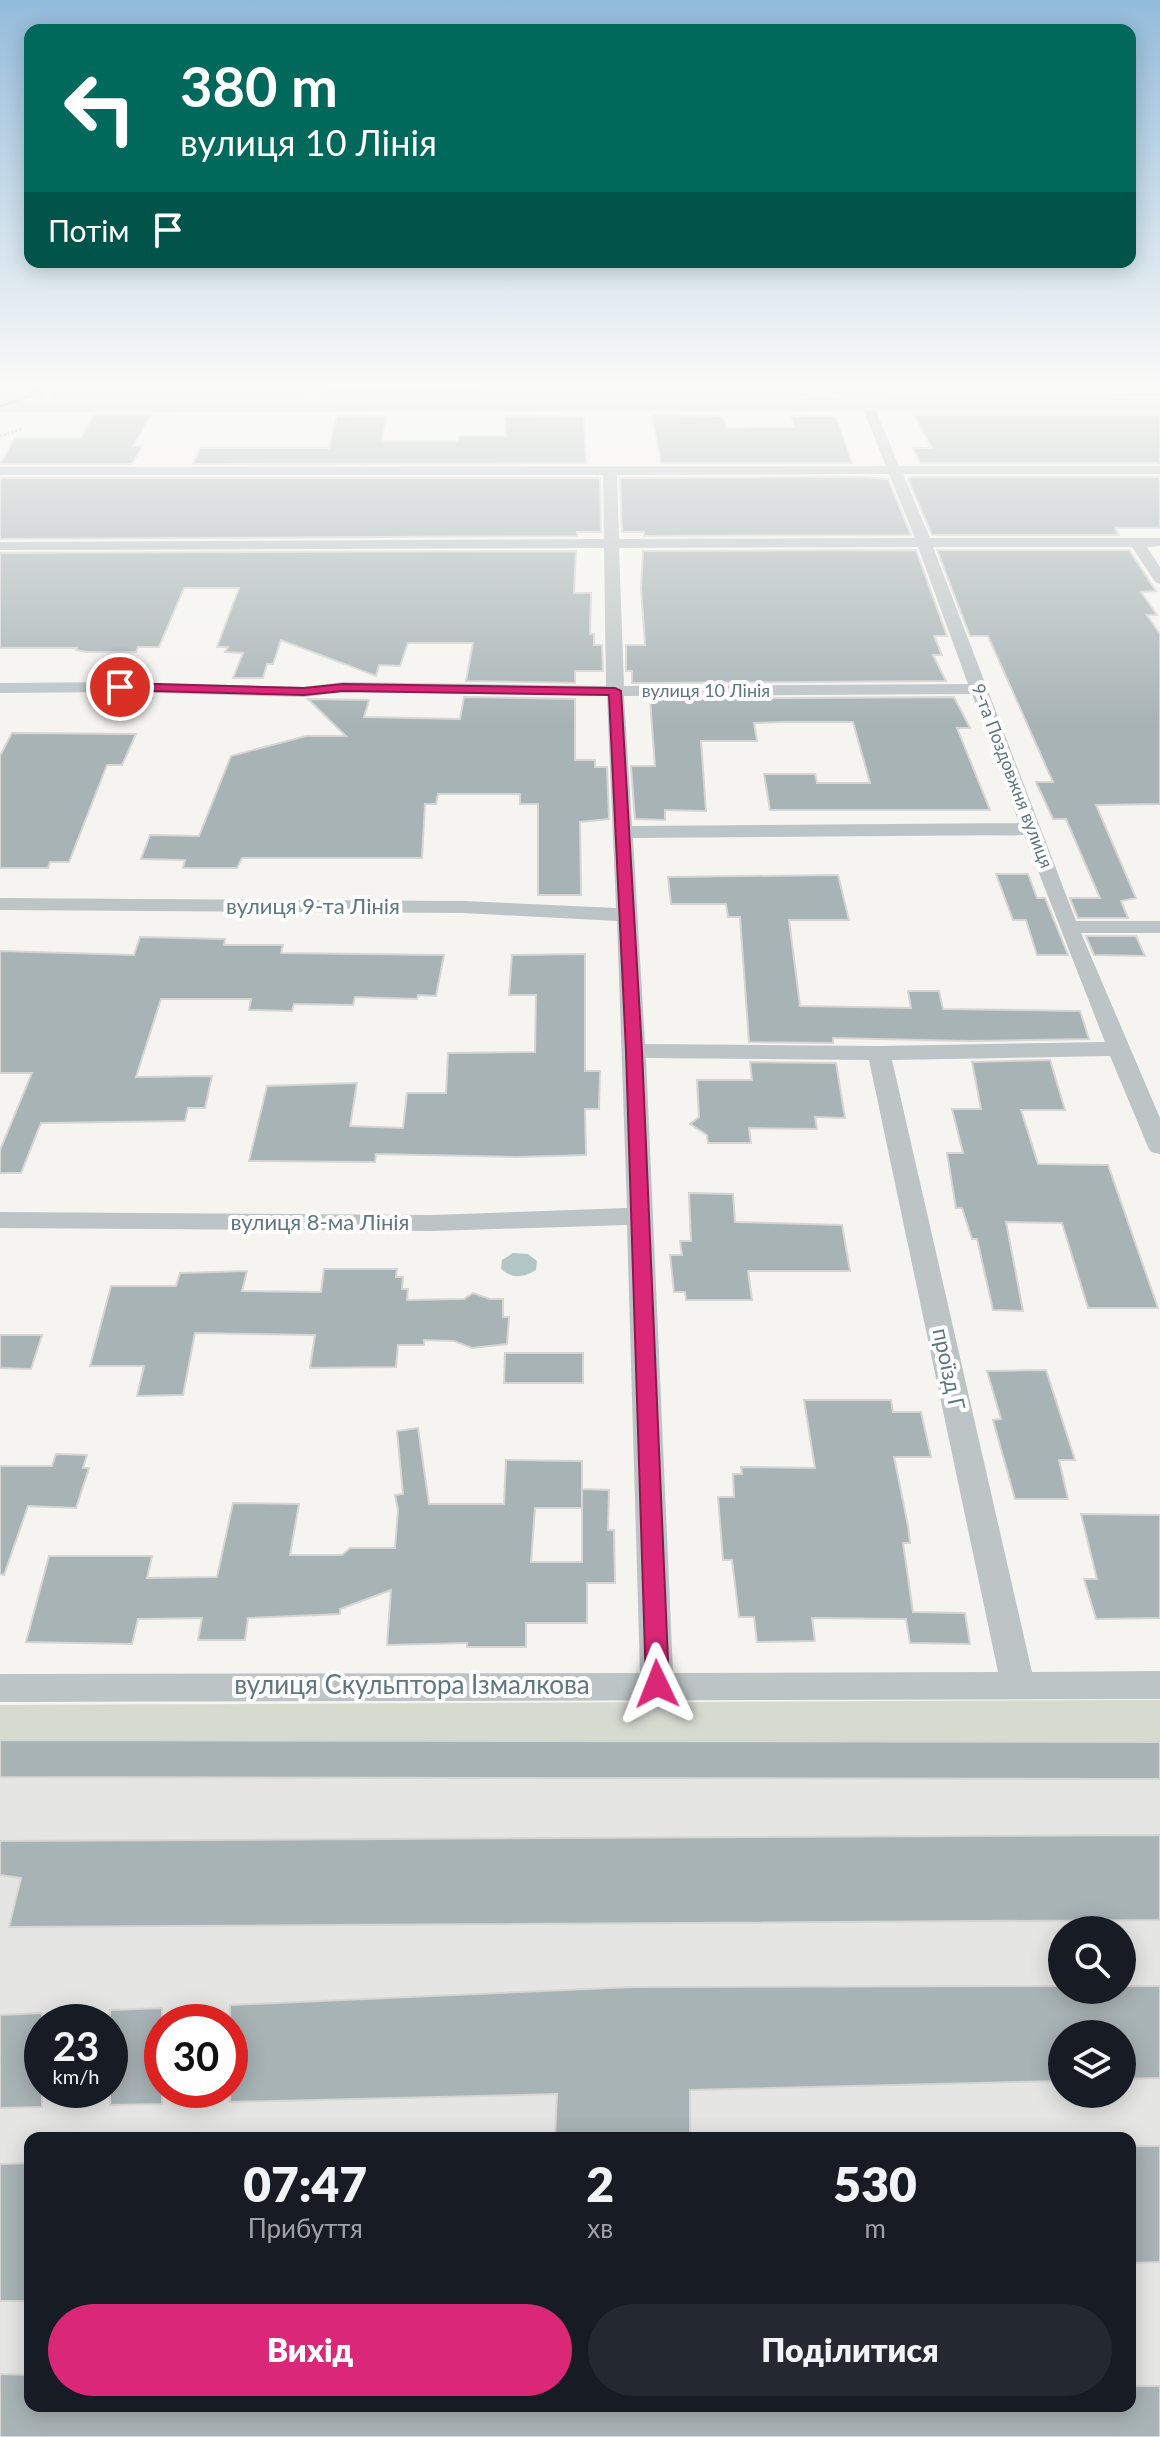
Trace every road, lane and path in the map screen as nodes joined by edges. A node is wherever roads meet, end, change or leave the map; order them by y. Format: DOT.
graph roads {
  1 [pos="611,499"];
  2 [pos="906,499"];
  3 [pos="923,542"];
  4 [pos="1137,542"];
  5 [pos="1160,542"];
  6 [pos="612,545"];
  7 [pos="0,546"];
  8 [pos="1160,579"];
  9 [pos="0,688"];
  10 [pos="980,689"];
  11 [pos="615,691"];
  12 [pos="1033,829"];
  13 [pos="623,832"];
  14 [pos="0,904"];
  15 [pos="626,915"];
  16 [pos="1068,927"];
  17 [pos="1160,927"];
  18 [pos="1120,1049"];
  19 [pos="634,1051"];
  20 [pos="879,1053"];
  21 [pos="1152,1105"];
  22 [pos="1160,1147"];
  23 [pos="641,1216"];
  24 [pos="0,1220"];
  25 [pos="657,1684"];
  26 [pos="1160,1685"];
  27 [pos="1018,1686"];
  28 [pos="0,1688"];
  1 -- 6 [label="street"];
  2 -- 3 [label="street, 9-та Поздовжня вулиця"];
  3 -- 4 [label="street"];
  3 -- 6 [label="street"];
  3 -- 10 [label="street, 9-та Поздовжня вулиця"];
  4 -- 5 [label="street"];
  4 -- 8 [label="street"];
  6 -- 7 [label="street"];
  6 -- 11 [label="street"];
  9 -- 11 [label="street, вулиця 10 Лінія"];
  10 -- 11 [label="street, вулиця 10 Лінія"];
  10 -- 12 [label="street, 9-та Поздовжня вулиця"];
  11 -- 13 [label="street"];
  12 -- 13 [label="street"];
  12 -- 16 [label="street, 9-та Поздовжня вулиця"];
  13 -- 15 [label="street"];
  14 -- 15 [label="street, вулиця 9-та Лінія"];
  15 -- 19 [label="street"];
  16 -- 17 [label="street"];
  16 -- 18 [label="street, 9-та Поздовжня вулиця"];
  18 -- 20 [label="street"];
  18 -- 21 [label="street, 9-та Поздовжня вулиця"];
  19 -- 20 [label="street"];
  19 -- 23 [label="street"];
  20 -- 27 [label="street, проїзд Г"];
  21 -- 22 [label="street, 9-та Поздовжня вулиця"];
  23 -- 24 [label="street, вулиця 8-ма Лінія"];
  23 -- 25 [label="street"];
  25 -- 27 [label="street, вулиця Скульптора Ізмалкова"];
  25 -- 28 [label="street, вулиця Скульптора Ізмалкова"];
  26 -- 27 [label="street, вулиця Скульптора Ізмалкова"];
}
